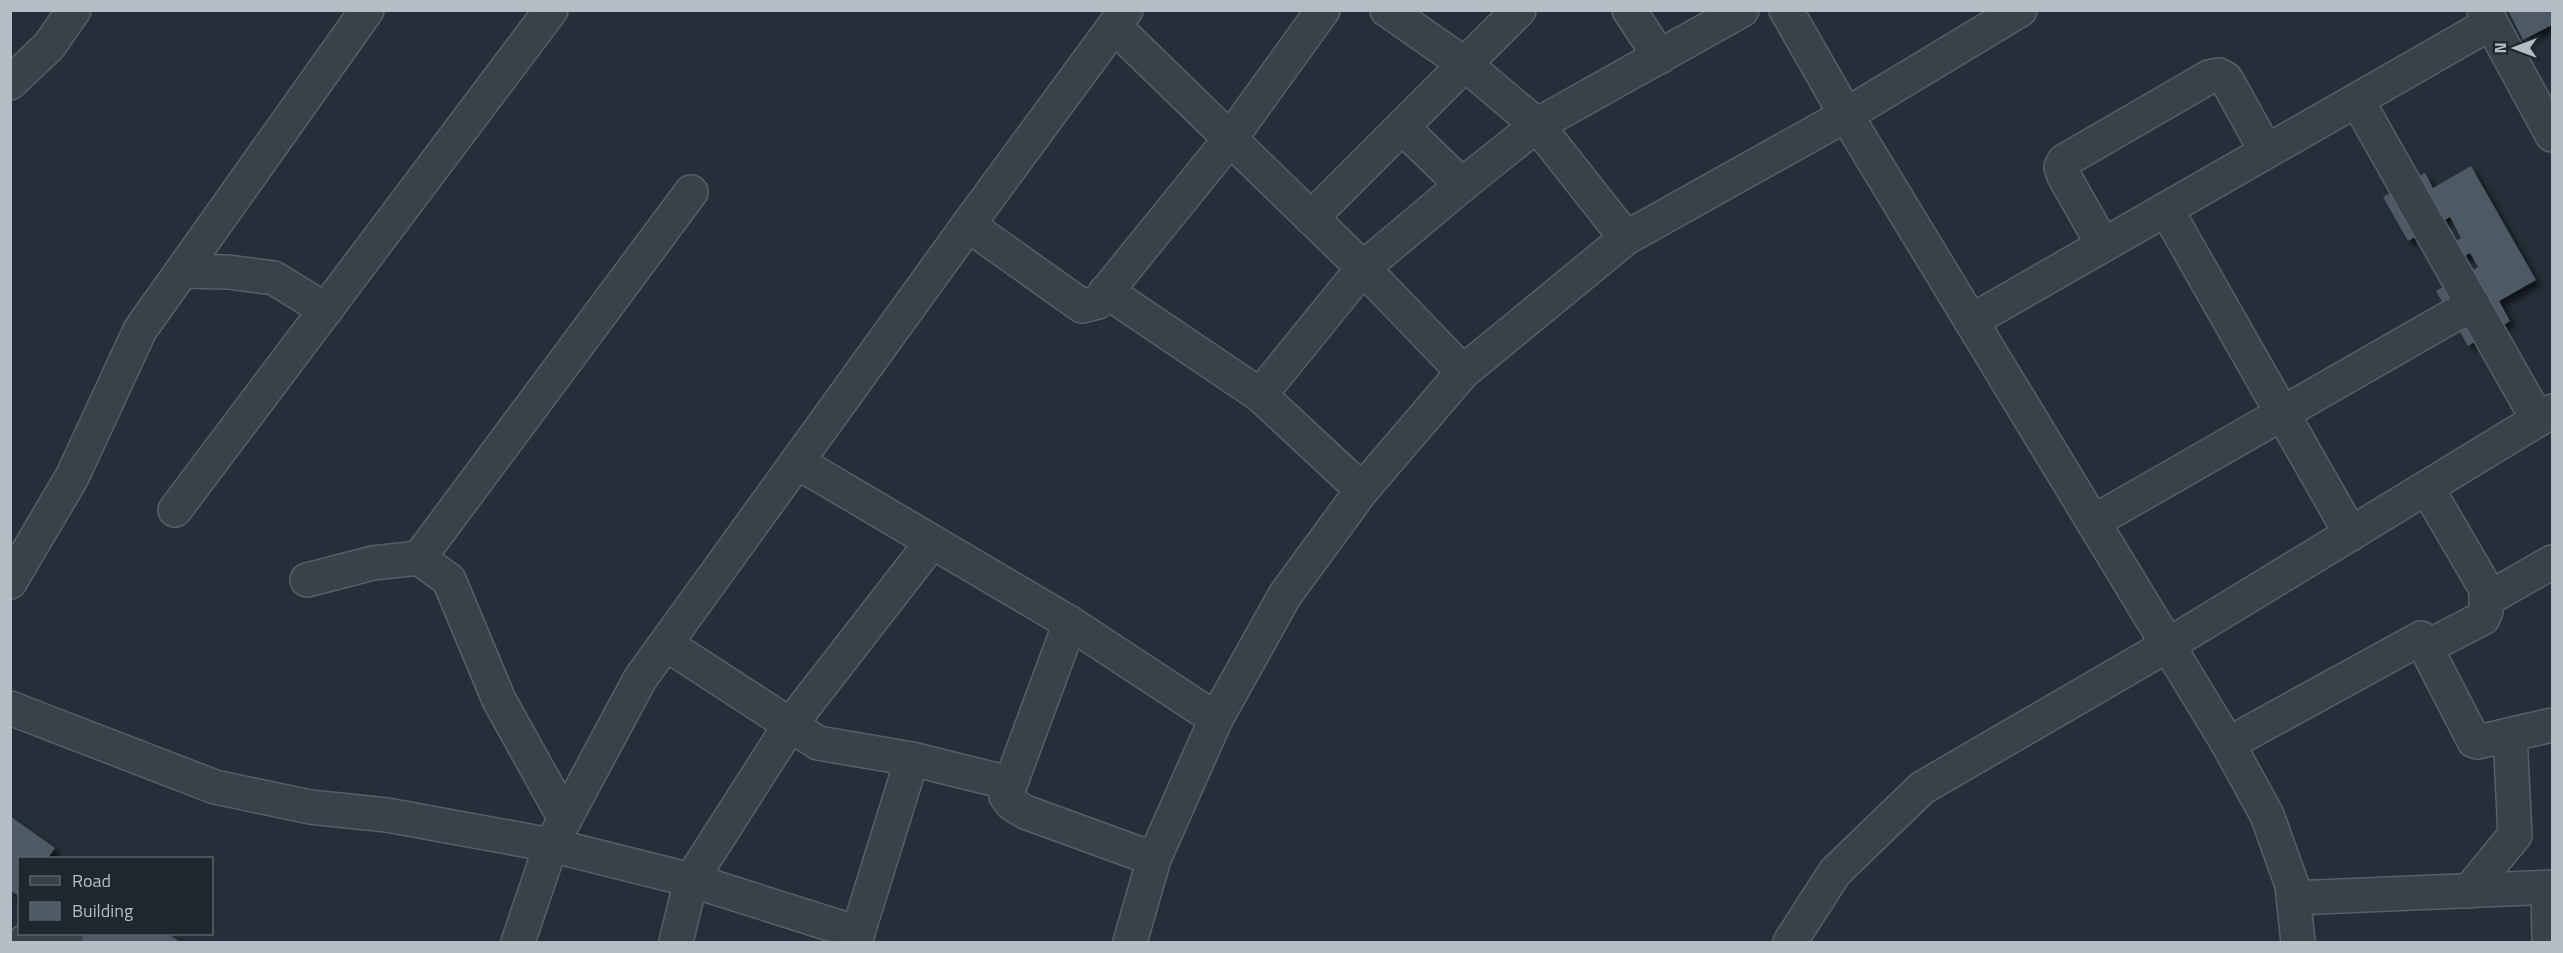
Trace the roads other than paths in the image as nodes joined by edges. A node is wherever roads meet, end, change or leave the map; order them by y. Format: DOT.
graph roads {
  1 [pos="74,10"];
  2 [pos="367,10"];
  3 [pos="551,10"];
  4 [pos="1323,10"];
  5 [pos="1387,10"];
  6 [pos="1518,10"];
  7 [pos="1629,10"];
  8 [pos="1742,10"];
  9 [pos="1786,10"];
  10 [pos="2020,10"];
  11 [pos="2487,17"];
  12 [pos="1120,18"];
  13 [pos="1660,57"];
  14 [pos="1466,65"];
  15 [pos="10,83"];
  16 [pos="2357,100"];
  17 [pos="1846,115"];
  18 [pos="1537,125"];
  19 [pos="1402,128"];
  20 [pos="2553,135"];
  21 [pos="1230,139"];
  22 [pos="2266,152"];
  23 [pos="1462,185"];
  24 [pos="691,192"];
  25 [pos="2166,209"];
  26 [pos="1311,218"];
  27 [pos="968,225"];
  28 [pos="1626,238"];
  29 [pos="2103,245"];
  30 [pos="1363,268"];
  31 [pos="182,271"];
  32 [pos="1106,291"];
  33 [pos="2473,304"];
  34 [pos="326,310"];
  35 [pos="1971,321"];
  36 [pos="1463,372"];
  37 [pos="1260,395"];
  38 [pos="2282,413"];
  39 [pos="2545,416"];
  40 [pos="797,462"];
  41 [pos="2427,488"];
  42 [pos="1362,490"];
  43 [pos="175,510"];
  44 [pos="2093,522"];
  45 [pos="2351,534"];
  46 [pos="932,542"];
  47 [pos="418,558"];
  48 [pos="2553,562"];
  49 [pos="307,580"];
  50 [pos="10,582"];
  51 [pos="2486,600"];
  52 [pos="1070,623"];
  53 [pos="666,644"];
  54 [pos="2168,645"];
  55 [pos="2425,648"];
  56 [pos="10,708"];
  57 [pos="1216,719"];
  58 [pos="790,725"];
  59 [pos="2553,725"];
  60 [pos="2510,735"];
  61 [pos="2228,744"];
  62 [pos="912,759"];
  63 [pos="1009,783"];
  64 [pos="558,832"];
  65 [pos="1154,859"];
  66 [pos="691,880"];
  67 [pos="2550,887"];
  68 [pos="2469,891"];
  69 [pos="2294,898"];
  70 [pos="856,938"];
  71 [pos="518,942"];
  72 [pos="676,942"];
  73 [pos="1130,942"];
  74 [pos="1790,942"];
  75 [pos="2298,942"];
  76 [pos="2549,942"];
  1 -- 15 [label="street"];
  2 -- 31 [label="street"];
  3 -- 34 [label="street"];
  4 -- 21 [label="street"];
  5 -- 14 [label="street"];
  6 -- 14 [label="street"];
  7 -- 13 [label="street"];
  8 -- 13 [label="street"];
  9 -- 17 [label="street"];
  10 -- 17 [label="street"];
  11 -- 16 [label="street"];
  11 -- 20 [label="street"];
  12 -- 21 [label="street"];
  12 -- 27 [label="street"];
  13 -- 18 [label="street"];
  14 -- 18 [label="street"];
  14 -- 19 [label="street"];
  16 -- 22 [label="street"];
  16 -- 33 [label="street"];
  17 -- 28 [label="street"];
  17 -- 35 [label="street"];
  18 -- 23 [label="street"];
  18 -- 28 [label="street"];
  19 -- 23 [label="street"];
  19 -- 26 [label="street"];
  21 -- 26 [label="street"];
  21 -- 32 [label="street"];
  22 -- 25 [label="street"];
  22 -- 29 [label="street"];
  23 -- 30 [label="street"];
  24 -- 47 [label="street"];
  25 -- 29 [label="street"];
  25 -- 38 [label="street"];
  26 -- 30 [label="street"];
  27 -- 32 [label="street"];
  27 -- 40 [label="street"];
  28 -- 36 [label="street"];
  29 -- 35 [label="street"];
  30 -- 36 [label="street"];
  30 -- 37 [label="street"];
  31 -- 34 [label="street"];
  31 -- 50 [label="street"];
  32 -- 37 [label="street"];
  33 -- 38 [label="street"];
  33 -- 39 [label="street"];
  34 -- 43 [label="street"];
  35 -- 44 [label="street"];
  36 -- 42 [label="street"];
  37 -- 42 [label="street"];
  38 -- 44 [label="street"];
  38 -- 45 [label="street"];
  39 -- 41 [label="street"];
  40 -- 46 [label="street"];
  40 -- 53 [label="street"];
  41 -- 45 [label="street"];
  41 -- 51 [label="street"];
  42 -- 57 [label="street"];
  44 -- 54 [label="street"];
  45 -- 54 [label="street"];
  46 -- 52 [label="street"];
  46 -- 58 [label="street"];
  47 -- 49 [label="street"];
  47 -- 64 [label="street"];
  48 -- 51 [label="street"];
  51 -- 55 [label="street"];
  52 -- 57 [label="street"];
  52 -- 63 [label="street"];
  53 -- 58 [label="street"];
  53 -- 64 [label="street"];
  54 -- 61 [label="street"];
  54 -- 74 [label="street"];
  55 -- 60 [label="street"];
  55 -- 61 [label="street"];
  56 -- 64 [label="street"];
  57 -- 65 [label="street"];
  58 -- 62 [label="street"];
  58 -- 66 [label="street"];
  59 -- 60 [label="street"];
  60 -- 68 [label="street"];
  61 -- 69 [label="street"];
  62 -- 63 [label="street"];
  62 -- 70 [label="street"];
  63 -- 65 [label="street"];
  64 -- 66 [label="street"];
  64 -- 71 [label="street"];
  65 -- 73 [label="street"];
  66 -- 70 [label="street"];
  66 -- 72 [label="street"];
  67 -- 68 [label="street"];
  67 -- 76 [label="street"];
  68 -- 69 [label="street"];
  69 -- 75 [label="street"];
}
